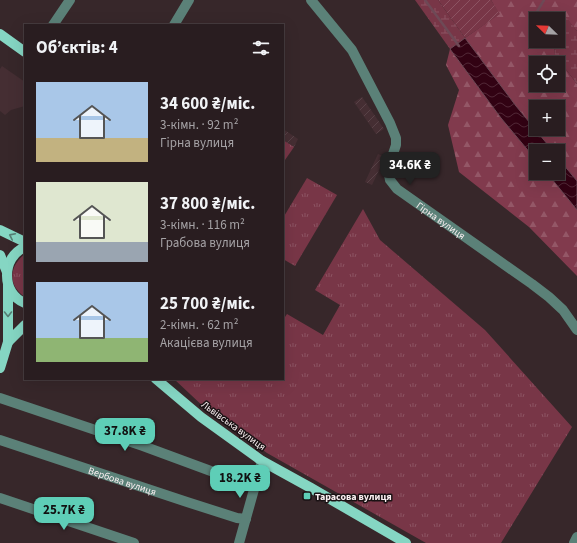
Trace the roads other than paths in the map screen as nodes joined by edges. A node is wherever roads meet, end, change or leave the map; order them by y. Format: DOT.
graph roads {
  1 [pos="70,0"];
  2 [pos="189,0"];
  3 [pos="310,0"];
  4 [pos="54,24"];
  5 [pos="175,24"];
  6 [pos="0,34"];
  7 [pos="24,51"];
  8 [pos="0,230"];
  9 [pos="24,242"];
  10 [pos="24,248"];
  11 [pos="0,256"];
  12 [pos="7,272"];
  13 [pos="8,285"];
  14 [pos="24,303"];
  15 [pos="24,326"];
  16 [pos="577,330"];
  17 [pos="8,342"];
  18 [pos="0,368"];
  19 [pos="157,380"];
  20 [pos="0,398"];
  21 [pos="0,440"];
  22 [pos="262,461"];
  23 [pos="255,486"];
  24 [pos="0,498"];
  25 [pos="246,519"];
  26 [pos="577,537"];
  27 [pos="134,543"];
  28 [pos="240,543"];
  29 [pos="406,543"];
  30 [pos="574,543"];
  1 -- 4 [label="street"];
  2 -- 5 [label="street"];
  3 -- 16 [label="street, Гірна вулиця"];
  6 -- 7 [label="main road"];
  9 -- 8 [label="main road, one-way"];
  10 -- 12 [label="main road"];
  11 -- 12 [label="main road"];
  12 -- 13 [label="main road"];
  13 -- 14 [label="main road"];
  13 -- 17 [label="main road, one-way"];
  15 -- 17 [label="main road"];
  17 -- 18 [label="main road"];
  19 -- 22 [label="main road, Львівська вулиця"];
  20 -- 23 [label="street"];
  21 -- 25 [label="street, Вербова вулиця"];
  22 -- 23 [label="street"];
  22 -- 29 [label="main road, Львівська вулиця"];
  23 -- 25 [label="street"];
  24 -- 27 [label="street"];
  25 -- 28 [label="street"];
  26 -- 30 [label="street"];
}
